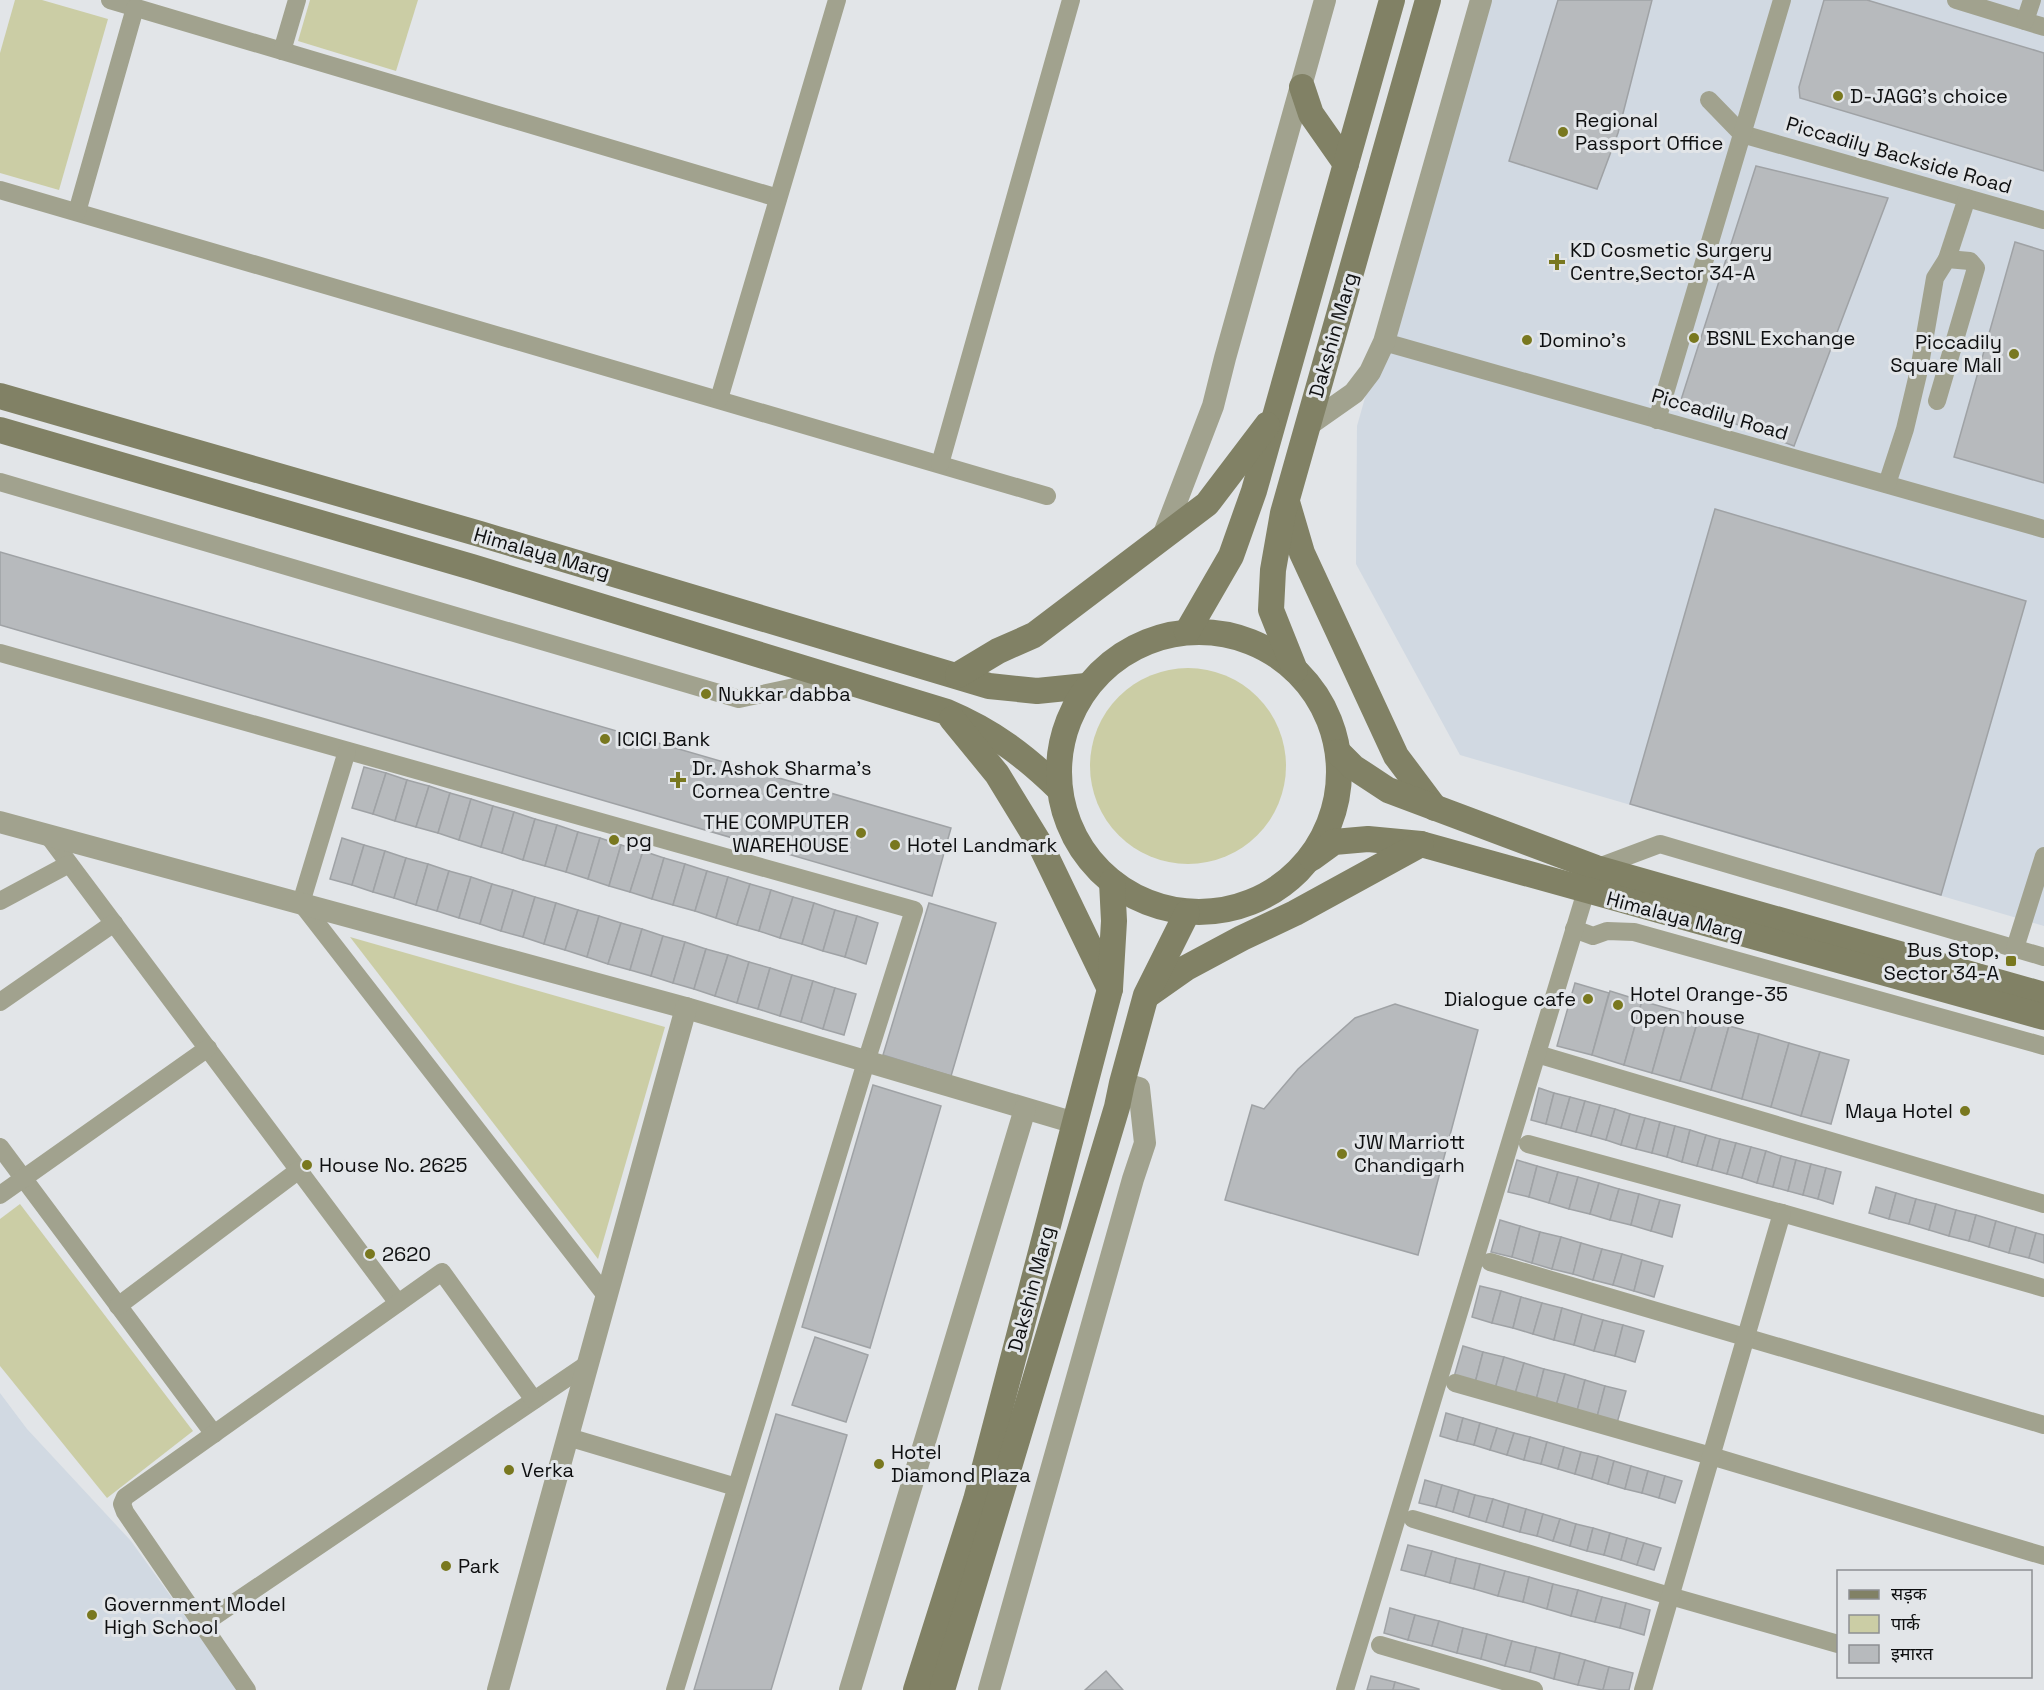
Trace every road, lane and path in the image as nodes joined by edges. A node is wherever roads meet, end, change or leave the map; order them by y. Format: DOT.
graph roads {
  1 [pos="110,0"];
  2 [pos="297,0"];
  3 [pos="836,0"];
  4 [pos="1071,0"];
  5 [pos="1326,0"];
  6 [pos="1392,0"];
  7 [pos="1428,0"];
  8 [pos="1481,0"];
  9 [pos="1782,0"];
  10 [pos="1956,0"];
  11 [pos="2032,0"];
  12 [pos="135,8"];
  13 [pos="2025,21"];
  14 [pos="2044,27"];
  15 [pos="282,51"];
  16 [pos="1302,87"];
  17 [pos="1708,100"];
  18 [pos="1742,134"];
  19 [pos="1346,165"];
  20 [pos="0,190"];
  21 [pos="778,198"];
  22 [pos="1967,198"];
  23 [pos="77,212"];
  24 [pos="2044,220"];
  25 [pos="1947,259"];
  26 [pos="1384,342"];
  27 [pos="0,396"];
  28 [pos="719,399"];
  29 [pos="1937,401"];
  30 [pos="1276,412"];
  31 [pos="1658,420"];
  32 [pos="1307,426"];
  33 [pos="0,430"];
  34 [pos="940,464"];
  35 [pos="0,482"];
  36 [pos="1887,484"];
  37 [pos="1047,496"];
  38 [pos="1287,502"];
  39 [pos="2044,529"];
  40 [pos="1162,539"];
  41 [pos="1187,632"];
  42 [pos="0,653"];
  43 [pos="1295,670"];
  44 [pos="958,675"];
  45 [pos="832,678"];
  46 [pos="1086,686"];
  47 [pos="947,712"];
  48 [pos="347,751"];
  49 [pos="1338,752"];
  50 [pos="1059,789"];
  51 [pos="1435,808"];
  52 [pos="0,822"];
  53 [pos="47,834"];
  54 [pos="1421,844"];
  55 [pos="2044,856"];
  56 [pos="1309,860"];
  57 [pos="69,864"];
  58 [pos="1596,868"];
  59 [pos="1112,882"];
  60 [pos="1586,891"];
  61 [pos="0,902"];
  62 [pos="301,903"];
  63 [pos="1187,913"];
  64 [pos="114,923"];
  65 [pos="1574,929"];
  66 [pos="2015,948"];
  67 [pos="2044,957"];
  68 [pos="1110,989"];
  69 [pos="1146,995"];
  70 [pos="2044,995"];
  71 [pos="0,1002"];
  72 [pos="686,1008"];
  73 [pos="2044,1017"];
  74 [pos="2044,1046"];
  75 [pos="208,1048"];
  76 [pos="1537,1054"];
  77 [pos="866,1062"];
  78 [pos="1122,1083"];
  79 [pos="1026,1109"];
  80 [pos="1075,1124"];
  81 [pos="1528,1144"];
  82 [pos="0,1147"];
  83 [pos="299,1170"];
  84 [pos="23,1178"];
  85 [pos="0,1195"];
  86 [pos="2044,1204"];
  87 [pos="1782,1213"];
  88 [pos="1490,1262"];
  89 [pos="2044,1288"];
  90 [pos="607,1297"];
  91 [pos="398,1302"];
  92 [pos="118,1306"];
  93 [pos="1746,1336"];
  94 [pos="588,1364"];
  95 [pos="1455,1383"];
  96 [pos="534,1400"];
  97 [pos="2044,1425"];
  98 [pos="214,1434"];
  99 [pos="568,1437"];
  100 [pos="1711,1456"];
  101 [pos="736,1487"];
  102 [pos="1413,1519"];
  103 [pos="2044,1556"];
  104 [pos="1670,1596"];
  105 [pos="203,1624"];
  106 [pos="1837,1643"];
  107 [pos="1380,1645"];
  108 [pos="247,1690"];
  109 [pos="498,1690"];
  110 [pos="675,1690"];
  111 [pos="850,1690"];
  112 [pos="916,1690"];
  113 [pos="942,1690"];
  114 [pos="989,1690"];
  115 [pos="1346,1690"];
  116 [pos="1534,1690"];
  117 [pos="1643,1690"];
  1 -- 12 [label="street"];
  2 -- 15 [label="street"];
  3 -- 21 [label="street"];
  4 -- 34 [label="street"];
  5 -- 16 [label="street"];
  6 -- 19 [label="main road, Dakshin Marg"];
  7 -- 32 [label="main road, Dakshin Marg"];
  8 -- 26 [label="street"];
  9 -- 18 [label="street"];
  10 -- 13 [label="street"];
  11 -- 13 [label="street"];
  12 -- 15 [label="street"];
  12 -- 23 [label="street"];
  13 -- 14 [label="street"];
  15 -- 21 [label="street"];
  16 -- 19 [label="main road"];
  16 -- 40 [label="street"];
  17 -- 18 [label="street"];
  18 -- 22 [label="street, Piccadily Backside Road"];
  18 -- 31 [label="street"];
  19 -- 30 [label="main road, Dakshin Marg"];
  20 -- 23 [label="street"];
  21 -- 28 [label="street"];
  22 -- 24 [label="street, Piccadily Backside Road"];
  22 -- 25 [label="street"];
  23 -- 28 [label="street"];
  25 -- 29 [label="street"];
  25 -- 36 [label="street"];
  26 -- 31 [label="street, Piccadily Road"];
  26 -- 32 [label="street"];
  27 -- 44 [label="main road, Himalaya Marg"];
  28 -- 34 [label="street"];
  30 -- 40 [label="main road"];
  30 -- 41 [label="main road, Dakshin Marg"];
  31 -- 36 [label="street, Piccadily Road"];
  32 -- 38 [label="main road, Dakshin Marg"];
  33 -- 45 [label="main road, Himalaya Marg"];
  34 -- 37 [label="street"];
  35 -- 45 [label="street"];
  36 -- 39 [label="street, Piccadily Road"];
  38 -- 43 [label="main road, Dakshin Marg"];
  38 -- 51 [label="main road"];
  40 -- 44 [label="main road"];
  41 -- 43 [label="main road"];
  41 -- 46 [label="main road"];
  42 -- 48 [label="street"];
  43 -- 49 [label="main road"];
  44 -- 46 [label="main road, Himalaya Marg"];
  45 -- 47 [label="main road, Himalaya Marg"];
  46 -- 50 [label="main road"];
  47 -- 50 [label="main road, Himalaya Marg"];
  47 -- 68 [label="main road"];
  48 -- 62 [label="street"];
  48 -- 77 [label="street"];
  49 -- 51 [label="main road, Himalaya Marg"];
  49 -- 56 [label="main road"];
  50 -- 59 [label="main road"];
  51 -- 58 [label="main road, Himalaya Marg"];
  52 -- 53 [label="street"];
  53 -- 57 [label="street"];
  53 -- 62 [label="street"];
  54 -- 56 [label="main road, Himalaya Marg"];
  54 -- 60 [label="main road, Himalaya Marg"];
  54 -- 69 [label="main road"];
  55 -- 66 [label="street"];
  56 -- 63 [label="main road"];
  57 -- 61 [label="street"];
  57 -- 64 [label="street"];
  58 -- 66 [label="street"];
  58 -- 70 [label="main road, Himalaya Marg"];
  59 -- 63 [label="main road"];
  59 -- 68 [label="main road, Dakshin Marg"];
  60 -- 65 [label="street"];
  60 -- 73 [label="main road, Himalaya Marg"];
  62 -- 72 [label="street"];
  62 -- 90 [label="street"];
  63 -- 69 [label="main road, Dakshin Marg"];
  64 -- 71 [label="street"];
  64 -- 75 [label="street"];
  65 -- 74 [label="street"];
  65 -- 76 [label="street"];
  66 -- 67 [label="street"];
  68 -- 80 [label="main road, Dakshin Marg"];
  69 -- 78 [label="main road, Dakshin Marg"];
  72 -- 77 [label="street"];
  72 -- 90 [label="street"];
  75 -- 83 [label="street"];
  75 -- 84 [label="street"];
  76 -- 86 [label="street"];
  76 -- 115 [label="street"];
  77 -- 79 [label="street"];
  77 -- 101 [label="street"];
  78 -- 113 [label="main road, Dakshin Marg"];
  78 -- 114 [label="street"];
  79 -- 80 [label="street"];
  79 -- 111 [label="street"];
  80 -- 112 [label="main road, Dakshin Marg"];
  81 -- 87 [label="street"];
  82 -- 84 [label="street"];
  83 -- 91 [label="street"];
  83 -- 92 [label="street"];
  84 -- 85 [label="street"];
  84 -- 92 [label="street"];
  87 -- 89 [label="street"];
  87 -- 93 [label="street"];
  88 -- 93 [label="street"];
  90 -- 94 [label="street"];
  91 -- 96 [label="street"];
  91 -- 98 [label="street"];
  92 -- 98 [label="street"];
  93 -- 97 [label="street"];
  93 -- 100 [label="street"];
  94 -- 96 [label="street"];
  94 -- 99 [label="street"];
  95 -- 100 [label="street"];
  96 -- 105 [label="street"];
  98 -- 105 [label="street"];
  99 -- 101 [label="street"];
  99 -- 109 [label="street"];
  100 -- 103 [label="street"];
  100 -- 104 [label="street"];
  101 -- 110 [label="street"];
  102 -- 104 [label="street"];
  104 -- 106 [label="street"];
  104 -- 117 [label="street"];
  105 -- 108 [label="street"];
  107 -- 116 [label="street"];
}
